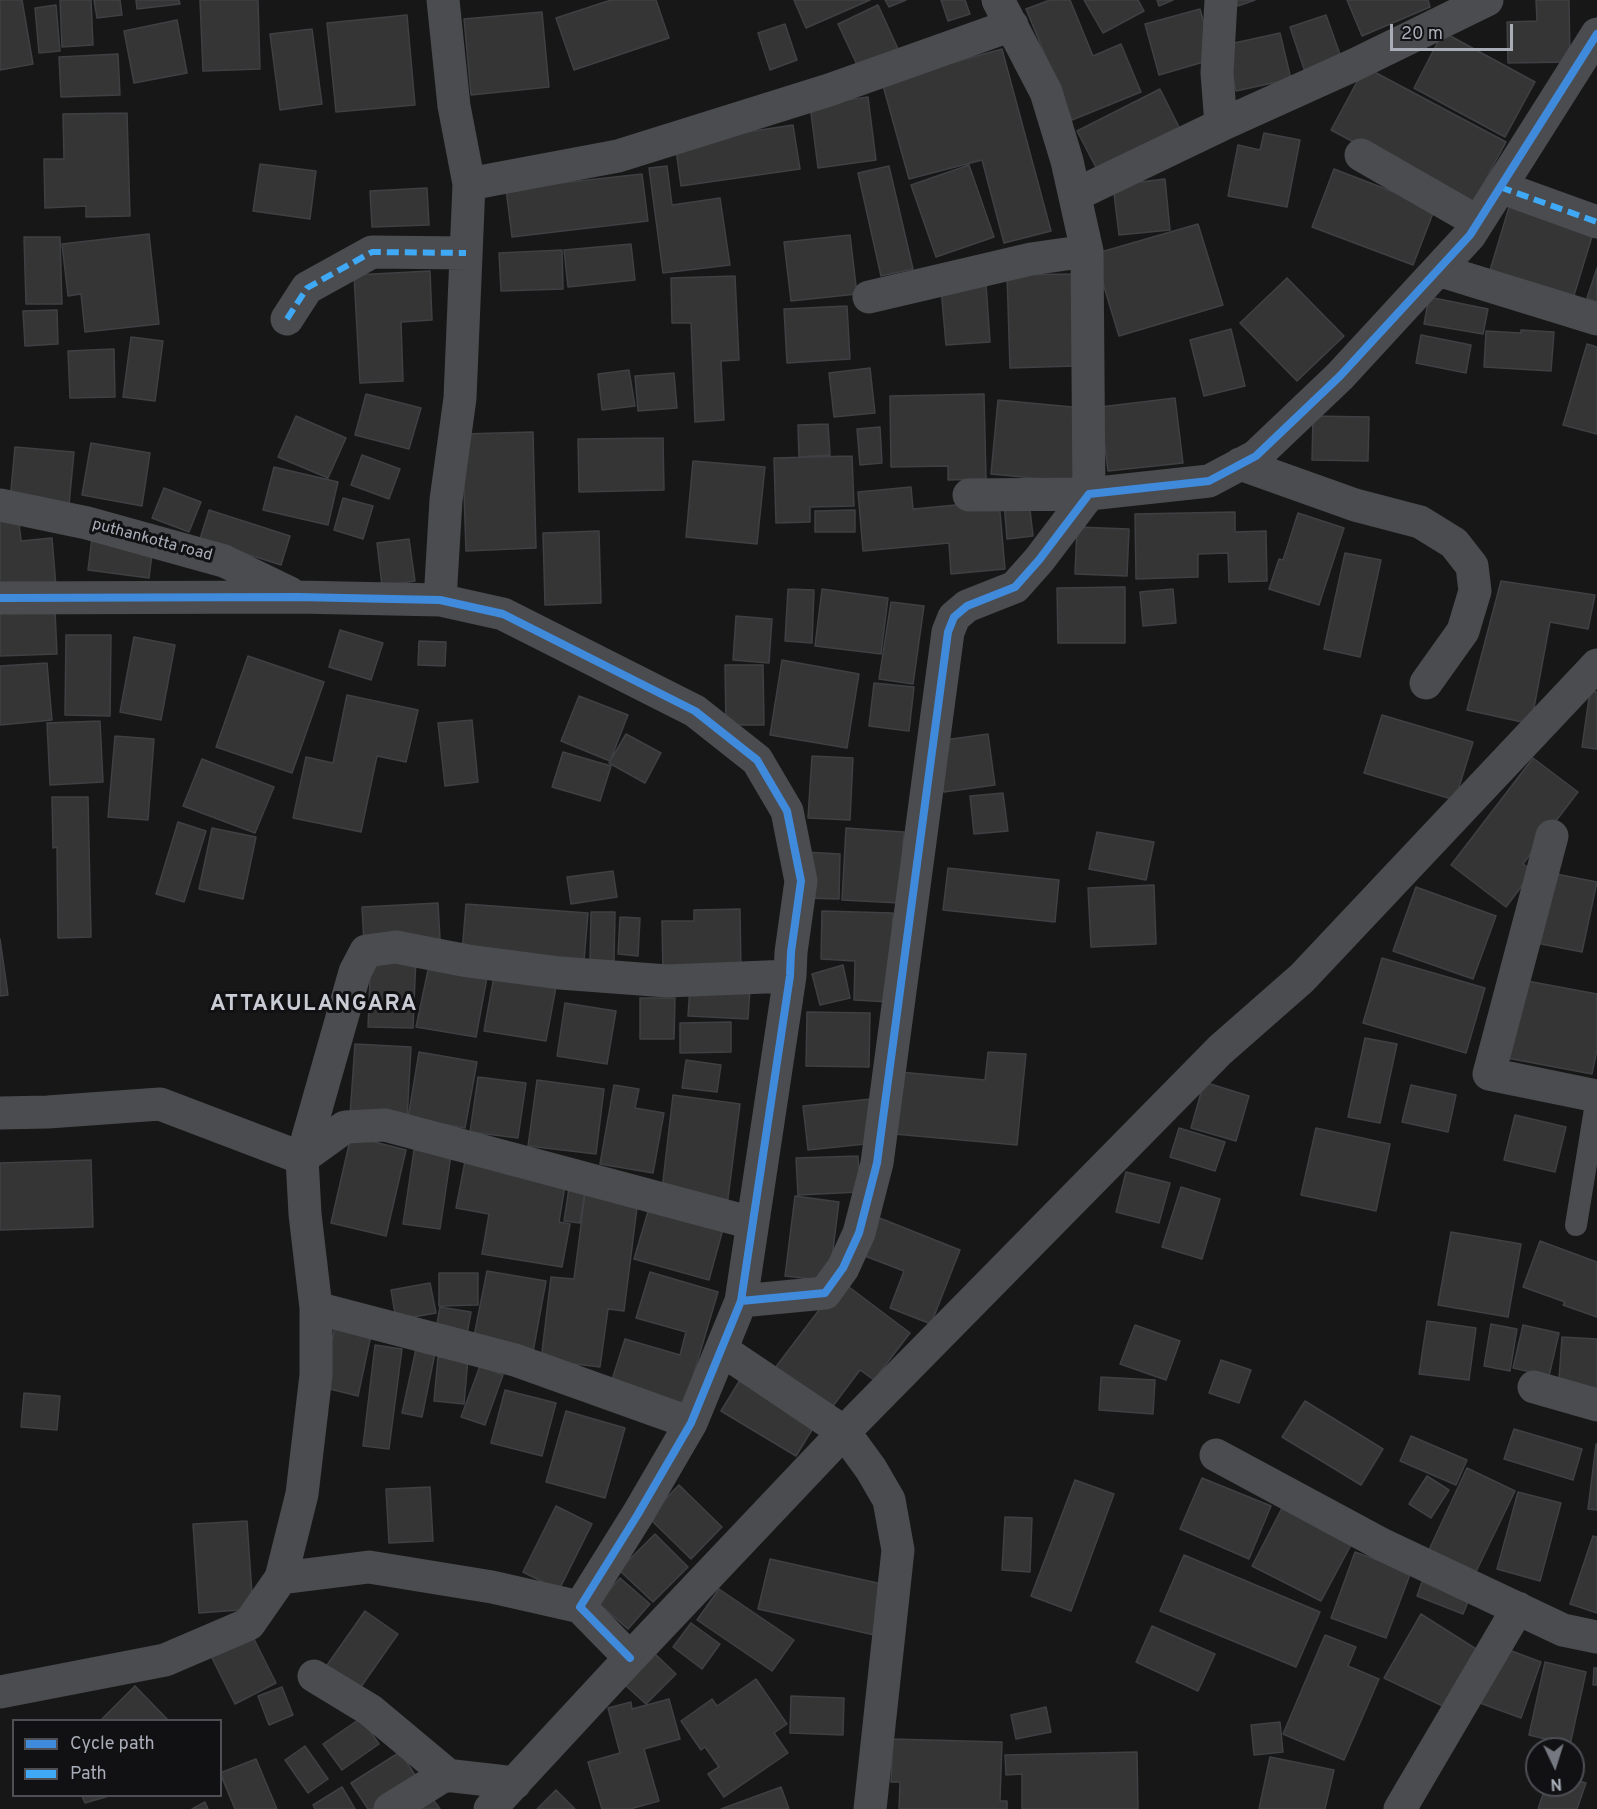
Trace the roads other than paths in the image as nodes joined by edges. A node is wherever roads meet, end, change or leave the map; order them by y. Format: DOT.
graph roads {
  1 [pos="443,0"];
  2 [pos="1221,0"];
  3 [pos="1487,0"];
  4 [pos="1008,8"];
  5 [pos="1443,10"];
  6 [pos="1597,34"];
  7 [pos="1221,125"];
  8 [pos="1361,155"];
  9 [pos="469,184"];
  10 [pos="1500,187"];
  11 [pos="1075,195"];
  12 [pos="1478,222"];
  13 [pos="1597,222"];
  14 [pos="1087,251"];
  15 [pos="466,253"];
  16 [pos="1438,270"];
  17 [pos="869,297"];
  18 [pos="287,319"];
  19 [pos="1597,319"];
  20 [pos="1240,464"];
  21 [pos="1089,494"];
  22 [pos="969,495"];
  23 [pos="0,505"];
  24 [pos="297,597"];
  25 [pos="0,598"];
  26 [pos="440,600"];
  27 [pos="1597,665"];
  28 [pos="1426,683"];
  29 [pos="1552,836"];
  30 [pos="790,976"];
  31 [pos="1597,1096"];
  32 [pos="0,1113"];
  33 [pos="303,1158"];
  34 [pos="752,1223"];
  35 [pos="1576,1225"];
  36 [pos="741,1301"];
  37 [pos="316,1308"];
  38 [pos="722,1350"];
  39 [pos="1534,1387"];
  40 [pos="1597,1406"];
  41 [pos="691,1422"];
  42 [pos="844,1432"];
  43 [pos="1216,1455"];
  44 [pos="281,1578"];
  45 [pos="580,1607"];
  46 [pos="1518,1608"];
  47 [pos="1597,1637"];
  48 [pos="630,1658"];
  49 [pos="314,1676"];
  50 [pos="0,1692"];
  51 [pos="449,1776"];
  52 [pos="515,1783"];
  53 [pos="390,1809"];
  54 [pos="490,1809"];
  55 [pos="870,1809"];
  56 [pos="1400,1809"];
  1 -- 9 [label="street"];
  2 -- 7 [label="street"];
  3 -- 5 [label="street"];
  4 -- 9 [label="street"];
  4 -- 11 [label="street"];
  5 -- 7 [label="street"];
  6 -- 10 [label="street"];
  7 -- 11 [label="street"];
  8 -- 12 [label="street"];
  9 -- 15 [label="street"];
  10 -- 12 [label="street"];
  10 -- 13 [label="street"];
  11 -- 14 [label="street"];
  12 -- 16 [label="street"];
  14 -- 17 [label="street"];
  14 -- 21 [label="street"];
  15 -- 18 [label="street"];
  15 -- 26 [label="street"];
  16 -- 19 [label="street"];
  16 -- 20 [label="street"];
  20 -- 21 [label="street"];
  20 -- 28 [label="street"];
  21 -- 22 [label="street"];
  21 -- 36 [label="street"];
  23 -- 24 [label="street, puthankotta road"];
  24 -- 25 [label="street"];
  24 -- 26 [label="street"];
  26 -- 30 [label="street"];
  27 -- 42 [label="street"];
  29 -- 31 [label="street"];
  30 -- 33 [label="street"];
  30 -- 34 [label="street"];
  31 -- 35 [label="lane"];
  32 -- 33 [label="street"];
  33 -- 34 [label="street"];
  33 -- 37 [label="street"];
  34 -- 36 [label="street"];
  36 -- 38 [label="street"];
  37 -- 41 [label="street"];
  37 -- 44 [label="street"];
  38 -- 41 [label="street"];
  38 -- 42 [label="street"];
  39 -- 40 [label="street"];
  41 -- 45 [label="street"];
  42 -- 48 [label="street"];
  42 -- 55 [label="street"];
  43 -- 46 [label="street"];
  44 -- 45 [label="street"];
  44 -- 50 [label="street"];
  45 -- 48 [label="street"];
  46 -- 47 [label="street"];
  46 -- 56 [label="street"];
  48 -- 52 [label="street"];
  49 -- 51 [label="street"];
  51 -- 52 [label="street"];
  51 -- 53 [label="street"];
  52 -- 54 [label="street"];
}
